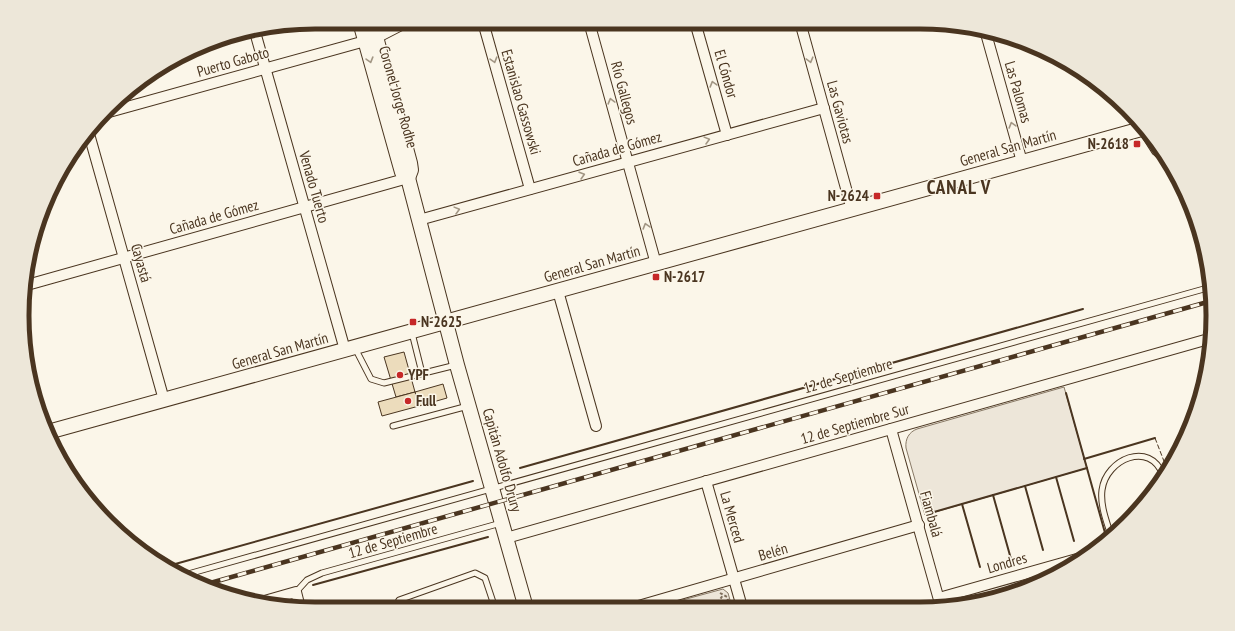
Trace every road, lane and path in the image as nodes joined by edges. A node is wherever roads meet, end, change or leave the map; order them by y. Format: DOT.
graph roads {
  1 [pos="365,29"];
  2 [pos="372,29"];
  3 [pos="392,29"];
  4 [pos="485,29"];
  5 [pos="591,29"];
  6 [pos="697,29"];
  7 [pos="802,29"];
  8 [pos="256,36"];
  9 [pos="987,38"];
  10 [pos="371,39"];
  11 [pos="265,69"];
  12 [pos="824,108"];
  13 [pos="116,110"];
  14 [pos="1138,130"];
  15 [pos="727,135"];
  16 [pos="90,138"];
  17 [pos="628,162"];
  18 [pos="1022,162"];
  19 [pos="408,178"];
  20 [pos="530,189"];
  21 [pos="304,207"];
  22 [pos="852,210"];
  23 [pos="419,220"];
  24 [pos="124,258"];
  25 [pos="656,264"];
  26 [pos="31,284"];
  27 [pos="1205,288"];
  28 [pos="558,291"];
  29 [pos="446,322"];
  30 [pos="412,332"];
  31 [pos="1205,340"];
  32 [pos="350,349"];
  33 [pos="457,365"];
  34 [pos="422,373"];
  35 [pos="164,400"];
  36 [pos="468,406"];
  37 [pos="393,426"];
  38 [pos="596,426"];
  39 [pos="891,429"];
  40 [pos="54,430"];
  41 [pos="1161,470"];
  42 [pos="706,481"];
  43 [pos="492,488"];
  44 [pos="502,522"];
  45 [pos="918,525"];
  46 [pos="1109,530"];
  47 [pos="506,538"];
  48 [pos="1067,561"];
  49 [pos="191,573"];
  50 [pos="734,579"];
  51 [pos="296,592"];
  52 [pos="723,594"];
  53 [pos="714,595"];
  54 [pos="272,599"];
  55 [pos="298,601"];
  56 [pos="940,601"];
  57 [pos="944,601"];
  58 [pos="398,602"];
  59 [pos="493,602"];
  60 [pos="524,602"];
  61 [pos="653,602"];
  62 [pos="718,602"];
  63 [pos="728,602"];
  64 [pos="741,602"];
  1 -- 10 [label="main road, Coronel Jorge Rodhe"];
  2 -- 10 [label="main road, Coronel Jorge Rodhe"];
  3 -- 10 [label="street, Puerto Gaboto"];
  4 -- 20 [label="street, Estanislao Gassowski, one-way"];
  17 -- 5 [label="street, Río Gallegos, one-way"];
  15 -- 6 [label="street, El Cóndor, one-way"];
  7 -- 12 [label="street, Las Gaviotas, one-way"];
  8 -- 11 [label="street, Venado Tuerto"];
  18 -- 9 [label="street, Las Palomas, one-way"];
  10 -- 11 [label="street, Puerto Gaboto"];
  10 -- 19 [label="main road, Coronel Jorge Rodhe"];
  11 -- 13 [label="street, Puerto Gaboto"];
  11 -- 21 [label="street, Venado Tuerto"];
  12 -- 15 [label="street, Cañada de Gómez"];
  12 -- 22 [label="street, Las Gaviotas"];
  14 -- 18 [label="main road, General San Martín"];
  17 -- 15 [label="street, Cañada de Gómez, one-way"];
  16 -- 24 [label="street, Cayastá"];
  20 -- 17 [label="street, Cañada de Gómez, one-way"];
  25 -- 17 [label="street, Río Gallegos, one-way"];
  18 -- 22 [label="main road, General San Martín"];
  19 -- 21 [label="street, Cañada de Gómez"];
  19 -- 23 [label="main road, Coronel Jorge Rodhe"];
  23 -- 20 [label="street, Cañada de Gómez, one-way"];
  21 -- 24 [label="street, Cañada de Gómez"];
  21 -- 32 [label="street, Venado Tuerto"];
  22 -- 25 [label="main road, General San Martín"];
  23 -- 29 [label="main road, Coronel Jorge Rodhe"];
  24 -- 26 [label="street, Cañada de Gómez"];
  24 -- 35 [label="street, Cayastá"];
  25 -- 28 [label="main road, General San Martín"];
  27 -- 43 [label="lane, 12 de Septiembre"];
  28 -- 29 [label="main road, General San Martín"];
  28 -- 38 [label="street"];
  29 -- 30 [label="main road, General San Martín"];
  29 -- 33 [label="main road, Capitán Adolfo Drury"];
  30 -- 32 [label="main road, General San Martín"];
  30 -- 34 [label="lane"];
  31 -- 39 [label="street, 12 de Septiembre Sur"];
  32 -- 34 [label="lane"];
  32 -- 35 [label="main road, General San Martín"];
  33 -- 34 [label="lane"];
  33 -- 36 [label="main road, Capitán Adolfo Drury"];
  35 -- 40 [label="main road, General San Martín"];
  36 -- 37 [label="lane"];
  36 -- 43 [label="main road, Capitán Adolfo Drury"];
  39 -- 42 [label="street, 12 de Septiembre Sur"];
  39 -- 45 [label="street, Fiambalá"];
  41 -- 46 [label="lane"];
  42 -- 47 [label="street, 12 de Septiembre Sur"];
  42 -- 50 [label="street, La Merced"];
  43 -- 44 [label="main road, Capitán Adolfo Drury"];
  43 -- 49 [label="lane, 12 de Septiembre"];
  44 -- 47 [label="main road, Capitán Adolfo Drury"];
  44 -- 51 [label="lane, 12 de Septiembre"];
  45 -- 50 [label="street, Belén"];
  45 -- 56 [label="street, Fiambalá"];
  47 -- 60 [label="main road, Capitán Adolfo Drury"];
  48 -- 57 [label="street, Londres"];
  50 -- 61 [label="street, Belén"];
  50 -- 64 [label="street, La Merced"];
  51 -- 54 [label="street"];
  51 -- 55 [label="street"];
  52 -- 53 [label="path"];
  52 -- 62 [label="path"];
  52 -- 63 [label="path"];
  58 -- 59 [label="lane"];
}
